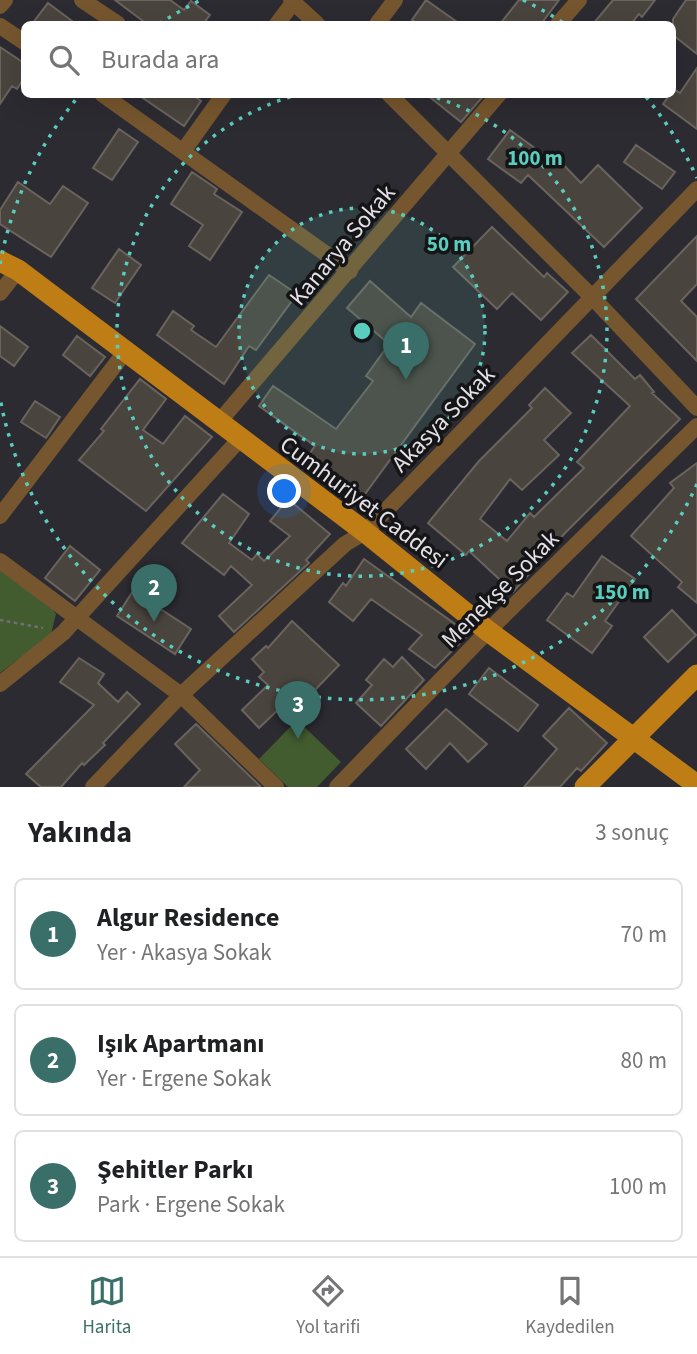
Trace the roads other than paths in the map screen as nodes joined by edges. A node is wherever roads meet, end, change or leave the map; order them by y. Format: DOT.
graph roads {
  1 [pos="5,0"];
  2 [pos="82,0"];
  3 [pos="395,0"];
  4 [pos="579,0"];
  5 [pos="293,1"];
  6 [pos="0,6"];
  7 [pos="114,21"];
  8 [pos="278,21"];
  9 [pos="314,21"];
  10 [pos="379,21"];
  11 [pos="561,21"];
  12 [pos="0,26"];
  13 [pos="21,40"];
  14 [pos="108,98"];
  15 [pos="221,98"];
  16 [pos="393,98"];
  17 [pos="496,98"];
  18 [pos="184,150"];
  19 [pos="449,153"];
  20 [pos="697,189"];
  21 [pos="9,265"];
  22 [pos="350,271"];
  23 [pos="0,293"];
  24 [pos="592,297"];
  25 [pos="125,352"];
  26 [pos="697,408"];
  27 [pos="218,424"];
  28 [pos="697,426"];
  29 [pos="239,440"];
  30 [pos="0,516"];
  31 [pos="365,533"];
  32 [pos="0,561"];
  33 [pos="78,617"];
  34 [pos="488,631"];
  35 [pos="697,675"];
  36 [pos="0,684"];
  37 [pos="181,695"];
  38 [pos="635,737"];
  39 [pos="697,785"];
  40 [pos="93,787"];
  41 [pos="276,787"];
  42 [pos="337,787"];
  43 [pos="585,787"];
  1 -- 6 [label="street"];
  2 -- 7 [label="street"];
  3 -- 10 [label="street"];
  4 -- 11 [label="street"];
  5 -- 8 [label="street"];
  5 -- 9 [label="street"];
  12 -- 13 [label="street"];
  14 -- 18 [label="street"];
  15 -- 18 [label="street"];
  16 -- 19 [label="street"];
  17 -- 19 [label="street, Kanarya Sokak"];
  18 -- 22 [label="street"];
  19 -- 22 [label="street, Kanarya Sokak"];
  19 -- 24 [label="street"];
  20 -- 24 [label="street, Akasya Sokak"];
  21 -- 23 [label="street"];
  21 -- 25 [label="main road, Cumhuriyet Caddesi"];
  22 -- 27 [label="street, Kanarya Sokak"];
  24 -- 26 [label="street"];
  24 -- 31 [label="street, Akasya Sokak"];
  25 -- 27 [label="main road, Cumhuriyet Caddesi"];
  25 -- 30 [label="street"];
  27 -- 29 [label="main road, Cumhuriyet Caddesi"];
  28 -- 34 [label="street, Menekşe Sokak"];
  29 -- 31 [label="main road, Cumhuriyet Caddesi"];
  29 -- 33 [label="street"];
  31 -- 34 [label="main road, Cumhuriyet Caddesi"];
  31 -- 37 [label="street, Akasya Sokak"];
  32 -- 33 [label="street"];
  33 -- 36 [label="street"];
  33 -- 37 [label="street"];
  34 -- 38 [label="main road, Cumhuriyet Caddesi"];
  34 -- 42 [label="street, Menekşe Sokak"];
  35 -- 38 [label="main road"];
  37 -- 40 [label="street, Akasya Sokak"];
  37 -- 41 [label="street"];
  38 -- 39 [label="main road, Cumhuriyet Caddesi"];
  38 -- 43 [label="main road"];
}
